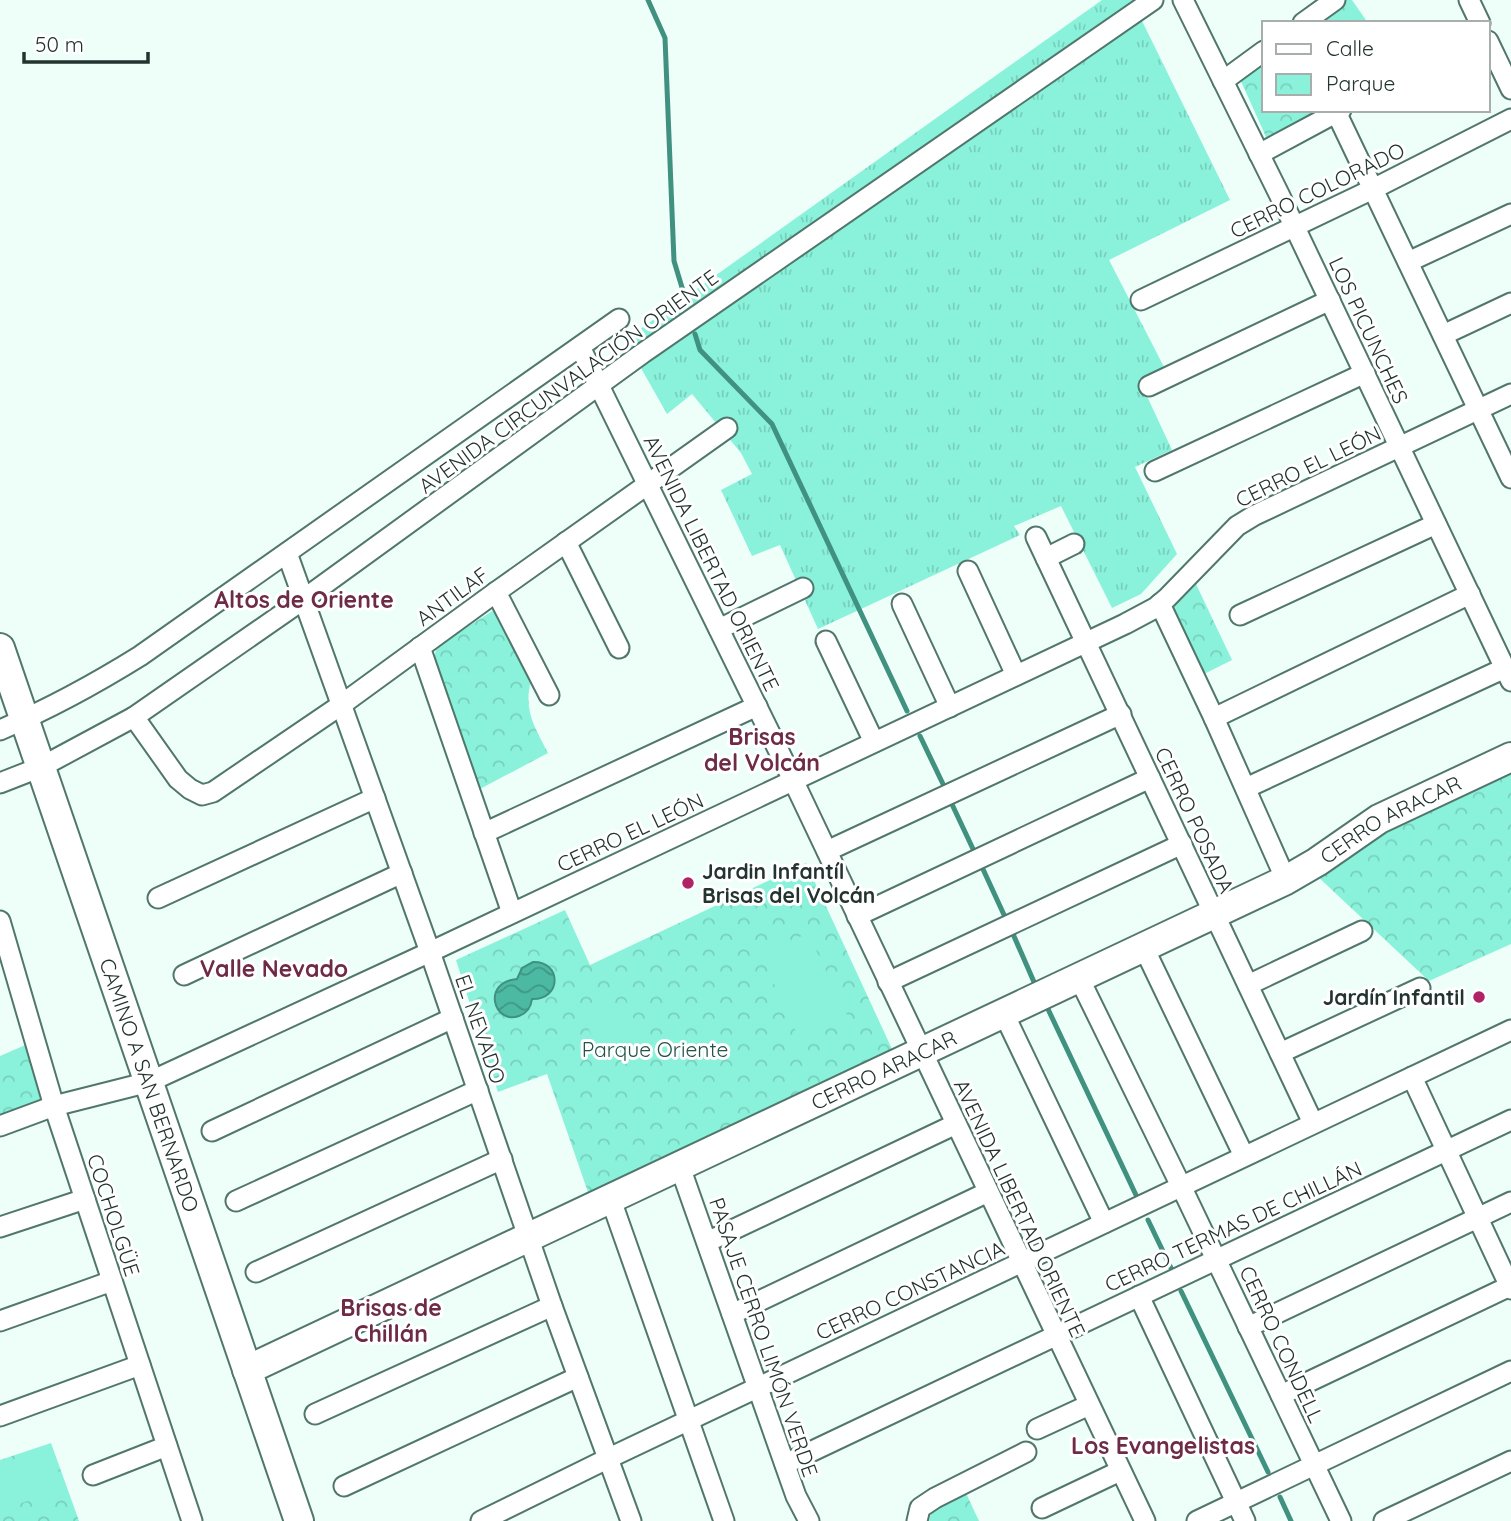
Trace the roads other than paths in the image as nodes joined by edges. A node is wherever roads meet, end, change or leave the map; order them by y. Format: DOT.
graph roads {
  1 [pos="1153,0"];
  2 [pos="1183,0"];
  3 [pos="1335,0"];
  4 [pos="1306,21"];
  5 [pos="1490,45"];
  6 [pos="1262,52"];
  7 [pos="1223,80"];
  8 [pos="1511,89"];
  9 [pos="1339,112"];
  10 [pos="1511,119"];
  11 [pos="1259,154"];
  12 [pos="1373,189"];
  13 [pos="1511,214"];
  14 [pos="1295,226"];
  15 [pos="1408,262"];
  16 [pos="1141,300"];
  17 [pos="1330,300"];
  18 [pos="1511,303"];
  19 [pos="619,318"];
  20 [pos="1443,335"];
  21 [pos="580,347"];
  22 [pos="1364,373"];
  23 [pos="598,385"];
  24 [pos="1149,386"];
  25 [pos="1511,394"];
  26 [pos="1478,410"];
  27 [pos="727,428"];
  28 [pos="1400,447"];
  29 [pos="1155,471"];
  30 [pos="1511,478"];
  31 [pos="648,485"];
  32 [pos="1436,524"];
  33 [pos="1036,537"];
  34 [pos="566,542"];
  35 [pos="1074,544"];
  36 [pos="287,553"];
  37 [pos="1046,558"];
  38 [pos="968,571"];
  39 [pos="803,588"];
  40 [pos="496,592"];
  41 [pos="1470,594"];
  42 [pos="304,599"];
  43 [pos="902,604"];
  44 [pos="1160,604"];
  45 [pos="1240,615"];
  46 [pos="719,629"];
  47 [pos="826,640"];
  48 [pos="1087,642"];
  49 [pos="420,647"];
  50 [pos="619,648"];
  51 [pos="0,649"];
  52 [pos="1508,674"];
  53 [pos="1016,675"];
  54 [pos="549,695"];
  55 [pos="341,705"];
  56 [pos="757,706"];
  57 [pos="950,707"];
  58 [pos="1121,715"];
  59 [pos="134,717"];
  60 [pos="1214,718"];
  61 [pos="12,725"];
  62 [pos="874,742"];
  63 [pos="1511,757"];
  64 [pos="41,767"];
  65 [pos="1150,778"];
  66 [pos="793,780"];
  67 [pos="0,783"];
  68 [pos="1246,788"];
  69 [pos="375,798"];
  70 [pos="484,833"];
  71 [pos="1182,844"];
  72 [pos="827,851"];
  73 [pos="402,873"];
  74 [pos="1286,880"];
  75 [pos="158,898"];
  76 [pos="512,913"];
  77 [pos="1214,914"];
  78 [pos="858,916"];
  79 [pos="0,921"];
  80 [pos="1362,931"];
  81 [pos="1143,948"];
  82 [pos="430,952"];
  83 [pos="184,975"];
  84 [pos="8,978"];
  85 [pos="1079,978"];
  86 [pos="888,982"];
  87 [pos="1248,985"];
  88 [pos="1420,988"];
  89 [pos="1004,1014"];
  90 [pos="453,1018"];
  91 [pos="1511,1030"];
  92 [pos="922,1052"];
  93 [pos="1280,1053"];
  94 [pos="1412,1077"];
  95 [pos="149,1082"];
  96 [pos="478,1090"];
  97 [pos="54,1106"];
  98 [pos="1511,1120"];
  99 [pos="956,1124"];
  100 [pos="1313,1124"];
  101 [pos="0,1126"];
  102 [pos="212,1131"];
  103 [pos="1447,1150"];
  104 [pos="1244,1156"];
  105 [pos="502,1159"];
  106 [pos="680,1167"];
  107 [pos="1181,1186"];
  108 [pos="988,1192"];
  109 [pos="85,1199"];
  110 [pos="611,1200"];
  111 [pos="236,1201"];
  112 [pos="1511,1202"];
  113 [pos="1478,1218"];
  114 [pos="1104,1223"];
  115 [pos="0,1227"];
  116 [pos="529,1238"];
  117 [pos="707,1242"];
  118 [pos="1216,1259"];
  119 [pos="1021,1262"];
  120 [pos="256,1272"];
  121 [pos="112,1281"];
  122 [pos="1510,1288"];
  123 [pos="1139,1296"];
  124 [pos="552,1307"];
  125 [pos="732,1314"];
  126 [pos="0,1321"];
  127 [pos="1248,1327"];
  128 [pos="1056,1335"];
  129 [pos="140,1365"];
  130 [pos="247,1370"];
  131 [pos="1511,1371"];
  132 [pos="578,1377"];
  133 [pos="758,1387"];
  134 [pos="1281,1395"];
  135 [pos="1089,1405"];
  136 [pos="315,1414"];
  137 [pos="0,1416"];
  138 [pos="688,1420"];
  139 [pos="1037,1429"];
  140 [pos="167,1446"];
  141 [pos="1026,1452"];
  142 [pos="607,1459"];
  143 [pos="1511,1461"];
  144 [pos="785,1464"];
  145 [pos="1314,1465"];
  146 [pos="1120,1471"];
  147 [pos="93,1475"];
  148 [pos="344,1486"];
  149 [pos="1236,1502"];
  150 [pos="1042,1508"];
  151 [pos="515,1513"];
  152 [pos="192,1521"];
  153 [pos="299,1521"];
  154 [pos="481,1521"];
  155 [pos="631,1521"];
  156 [pos="724,1521"];
  157 [pos="809,1521"];
  158 [pos="917,1521"];
  159 [pos="1144,1521"];
  160 [pos="1197,1521"];
  161 [pos="1245,1521"];
  162 [pos="1341,1521"];
  163 [pos="1384,1521"];
  1 -- 23 [label="street, AVENIDA CIRCUNVALACIÓN ORIENTE"];
  2 -- 7 [label="street, LOS PICUNCHES"];
  3 -- 4 [label="street"];
  5 -- 8 [label="street"];
  6 -- 7 [label="street"];
  7 -- 11 [label="street, LOS PICUNCHES"];
  9 -- 11 [label="street"];
  9 -- 12 [label="street"];
  10 -- 12 [label="street, CERRO COLORADO"];
  11 -- 14 [label="street, LOS PICUNCHES"];
  12 -- 14 [label="street, CERRO COLORADO"];
  12 -- 15 [label="street"];
  13 -- 15 [label="street"];
  14 -- 16 [label="street, CERRO COLORADO"];
  14 -- 17 [label="street, LOS PICUNCHES"];
  15 -- 20 [label="street"];
  17 -- 22 [label="street, LOS PICUNCHES"];
  17 -- 24 [label="street"];
  18 -- 20 [label="street"];
  19 -- 21 [label="street, AVENIDA CIRCUNVALACIÓN ORIENTE"];
  20 -- 26 [label="street"];
  21 -- 23 [label="street, AVENIDA LIBERTAD ORIENTE"];
  21 -- 36 [label="street, AVENIDA CIRCUNVALACIÓN ORIENTE"];
  22 -- 28 [label="street, LOS PICUNCHES"];
  22 -- 29 [label="street"];
  23 -- 31 [label="street, AVENIDA LIBERTAD ORIENTE"];
  23 -- 42 [label="street, AVENIDA CIRCUNVALACIÓN ORIENTE"];
  25 -- 26 [label="street, CERRO EL LEÓN"];
  26 -- 28 [label="street, CERRO EL LEÓN"];
  26 -- 30 [label="street"];
  27 -- 31 [label="street, ANTILAF"];
  28 -- 32 [label="street, LOS PICUNCHES"];
  28 -- 44 [label="street, CERRO EL LEÓN"];
  31 -- 34 [label="street, ANTILAF"];
  31 -- 46 [label="street, AVENIDA LIBERTAD ORIENTE"];
  32 -- 41 [label="street, LOS PICUNCHES"];
  32 -- 45 [label="street"];
  33 -- 37 [label="street, CERRO POSADA"];
  34 -- 40 [label="street, ANTILAF"];
  34 -- 50 [label="street"];
  35 -- 37 [label="street"];
  36 -- 42 [label="street, EL NEVADO"];
  36 -- 61 [label="street, AVENIDA CIRCUNVALACIÓN ORIENTE"];
  37 -- 48 [label="street, CERRO POSADA"];
  38 -- 53 [label="street"];
  39 -- 46 [label="street"];
  40 -- 49 [label="street, ANTILAF"];
  40 -- 54 [label="street"];
  41 -- 52 [label="street, LOS PICUNCHES"];
  41 -- 60 [label="street"];
  42 -- 55 [label="street, EL NEVADO"];
  42 -- 59 [label="street, AVENIDA CIRCUNVALACIÓN ORIENTE"];
  43 -- 57 [label="street"];
  44 -- 48 [label="street, CERRO EL LEÓN"];
  44 -- 60 [label="street"];
  46 -- 56 [label="street, AVENIDA LIBERTAD ORIENTE"];
  47 -- 62 [label="street"];
  48 -- 53 [label="street, CERRO EL LEÓN"];
  48 -- 58 [label="street, CERRO POSADA"];
  49 -- 55 [label="street, ANTILAF"];
  49 -- 70 [label="street"];
  51 -- 61 [label="street, CAMINO A SAN BERNARDO"];
  52 -- 68 [label="street"];
  53 -- 57 [label="street, CERRO EL LEÓN"];
  55 -- 59 [label="street, ANTILAF"];
  55 -- 69 [label="street, EL NEVADO"];
  56 -- 66 [label="street, AVENIDA LIBERTAD ORIENTE"];
  56 -- 70 [label="street"];
  57 -- 62 [label="street, CERRO EL LEÓN"];
  58 -- 65 [label="street, CERRO POSADA"];
  58 -- 72 [label="street"];
  59 -- 64 [label="street, AVENIDA CIRCUNVALACIÓN ORIENTE"];
  60 -- 68 [label="street"];
  61 -- 64 [label="street, CAMINO A SAN BERNARDO"];
  62 -- 66 [label="street, CERRO EL LEÓN"];
  63 -- 74 [label="street, CERRO ARACAR"];
  64 -- 67 [label="street, AVENIDA CIRCUNVALACIÓN ORIENTE"];
  64 -- 95 [label="street, CAMINO A SAN BERNARDO"];
  65 -- 71 [label="street, CERRO POSADA"];
  65 -- 78 [label="street"];
  66 -- 72 [label="street, AVENIDA LIBERTAD ORIENTE"];
  66 -- 76 [label="street, CERRO EL LEÓN"];
  68 -- 74 [label="street"];
  69 -- 73 [label="street, EL NEVADO"];
  69 -- 75 [label="street"];
  70 -- 76 [label="street"];
  71 -- 77 [label="street, CERRO POSADA"];
  71 -- 86 [label="street"];
  72 -- 78 [label="street, AVENIDA LIBERTAD ORIENTE"];
  73 -- 82 [label="street, EL NEVADO"];
  73 -- 83 [label="street"];
  74 -- 77 [label="street, CERRO ARACAR"];
  76 -- 82 [label="street, CERRO EL LEÓN"];
  77 -- 81 [label="street, CERRO ARACAR"];
  77 -- 87 [label="street, CERRO POSADA"];
  78 -- 86 [label="street, AVENIDA LIBERTAD ORIENTE"];
  79 -- 84 [label="street, COCHOLGÜE"];
  80 -- 87 [label="street"];
  81 -- 85 [label="street, CERRO ARACAR"];
  81 -- 104 [label="street"];
  82 -- 90 [label="street, EL NEVADO"];
  82 -- 95 [label="street, CERRO EL LEÓN"];
  84 -- 97 [label="street, COCHOLGÜE"];
  85 -- 89 [label="street, CERRO ARACAR"];
  85 -- 107 [label="street, CERRO CONDELL"];
  86 -- 92 [label="street, AVENIDA LIBERTAD ORIENTE"];
  87 -- 93 [label="street, CERRO POSADA"];
  88 -- 93 [label="street"];
  89 -- 92 [label="street, CERRO ARACAR"];
  89 -- 114 [label="street"];
  90 -- 96 [label="street, EL NEVADO"];
  90 -- 102 [label="street"];
  91 -- 94 [label="street, CERRO CONSTANCIA"];
  92 -- 99 [label="street, AVENIDA LIBERTAD ORIENTE"];
  92 -- 106 [label="street, CERRO ARACAR"];
  93 -- 100 [label="street, CERRO POSADA"];
  94 -- 100 [label="street, CERRO CONSTANCIA"];
  94 -- 103 [label="street"];
  95 -- 97 [label="street, CERRO EL LEÓN"];
  95 -- 130 [label="street, CAMINO A SAN BERNARDO"];
  96 -- 105 [label="street, EL NEVADO"];
  96 -- 111 [label="street"];
  97 -- 101 [label="street, CERRO EL LEÓN"];
  97 -- 109 [label="street, COCHOLGÜE"];
  98 -- 103 [label="street, CERRO TERMAS DE CHILLÁN"];
  99 -- 108 [label="street, AVENIDA LIBERTAD ORIENTE"];
  99 -- 117 [label="street"];
  100 -- 104 [label="street, CERRO CONSTANCIA"];
  103 -- 113 [label="street"];
  103 -- 118 [label="street, CERRO TERMAS DE CHILLÁN"];
  104 -- 107 [label="street, CERRO CONSTANCIA"];
  105 -- 116 [label="street, EL NEVADO"];
  105 -- 120 [label="street"];
  106 -- 110 [label="street, CERRO ARACAR"];
  106 -- 117 [label="street, PASAJE CERRO LIMÓN VERDE"];
  107 -- 114 [label="street, CERRO CONSTANCIA"];
  107 -- 118 [label="street, CERRO CONDELL"];
  108 -- 119 [label="street, AVENIDA LIBERTAD ORIENTE"];
  108 -- 125 [label="street"];
  109 -- 115 [label="street"];
  109 -- 121 [label="street, COCHOLGÜE"];
  110 -- 116 [label="street, CERRO ARACAR"];
  110 -- 138 [label="street"];
  112 -- 113 [label="street"];
  113 -- 122 [label="street"];
  113 -- 127 [label="street"];
  114 -- 119 [label="street, CERRO CONSTANCIA"];
  116 -- 124 [label="street, EL NEVADO"];
  116 -- 130 [label="street, CERRO ARACAR"];
  117 -- 125 [label="street, PASAJE CERRO LIMÓN VERDE"];
  118 -- 123 [label="street, CERRO TERMAS DE CHILLÁN"];
  118 -- 127 [label="street, CERRO CONDELL"];
  119 -- 128 [label="street, AVENIDA LIBERTAD ORIENTE"];
  119 -- 133 [label="street, CERRO CONSTANCIA"];
  121 -- 126 [label="street"];
  121 -- 129 [label="street, COCHOLGÜE"];
  122 -- 134 [label="street"];
  123 -- 128 [label="street, CERRO TERMAS DE CHILLÁN"];
  123 -- 149 [label="street"];
  124 -- 132 [label="street, EL NEVADO"];
  124 -- 136 [label="street"];
  125 -- 133 [label="street, PASAJE CERRO LIMÓN VERDE"];
  127 -- 134 [label="street, CERRO CONDELL"];
  128 -- 135 [label="street, AVENIDA LIBERTAD ORIENTE"];
  128 -- 144 [label="street, CERRO TERMAS DE CHILLÁN"];
  129 -- 137 [label="street"];
  129 -- 140 [label="street, COCHOLGÜE"];
  130 -- 153 [label="street, CAMINO A SAN BERNARDO"];
  131 -- 145 [label="street"];
  132 -- 142 [label="street, EL NEVADO"];
  132 -- 148 [label="street"];
  133 -- 138 [label="street, CERRO CONSTANCIA"];
  133 -- 144 [label="street, PASAJE CERRO LIMÓN VERDE"];
  134 -- 145 [label="street, CERRO CONDELL"];
  135 -- 139 [label="street"];
  135 -- 146 [label="street, AVENIDA LIBERTAD ORIENTE"];
  138 -- 142 [label="street, CERRO CONSTANCIA"];
  138 -- 156 [label="street"];
  140 -- 147 [label="street"];
  140 -- 152 [label="street, COCHOLGÜE"];
  141 -- 158 [label="street"];
  142 -- 151 [label="street, CERRO CONSTANCIA"];
  142 -- 155 [label="street, EL NEVADO"];
  143 -- 163 [label="street"];
  144 -- 157 [label="street, PASAJE CERRO LIMÓN VERDE"];
  145 -- 149 [label="street"];
  145 -- 162 [label="street, CERRO CONDELL"];
  146 -- 150 [label="street"];
  146 -- 159 [label="street, AVENIDA LIBERTAD ORIENTE"];
  149 -- 160 [label="street"];
  149 -- 161 [label="street"];
  151 -- 154 [label="street, CERRO CONSTANCIA"];
}
